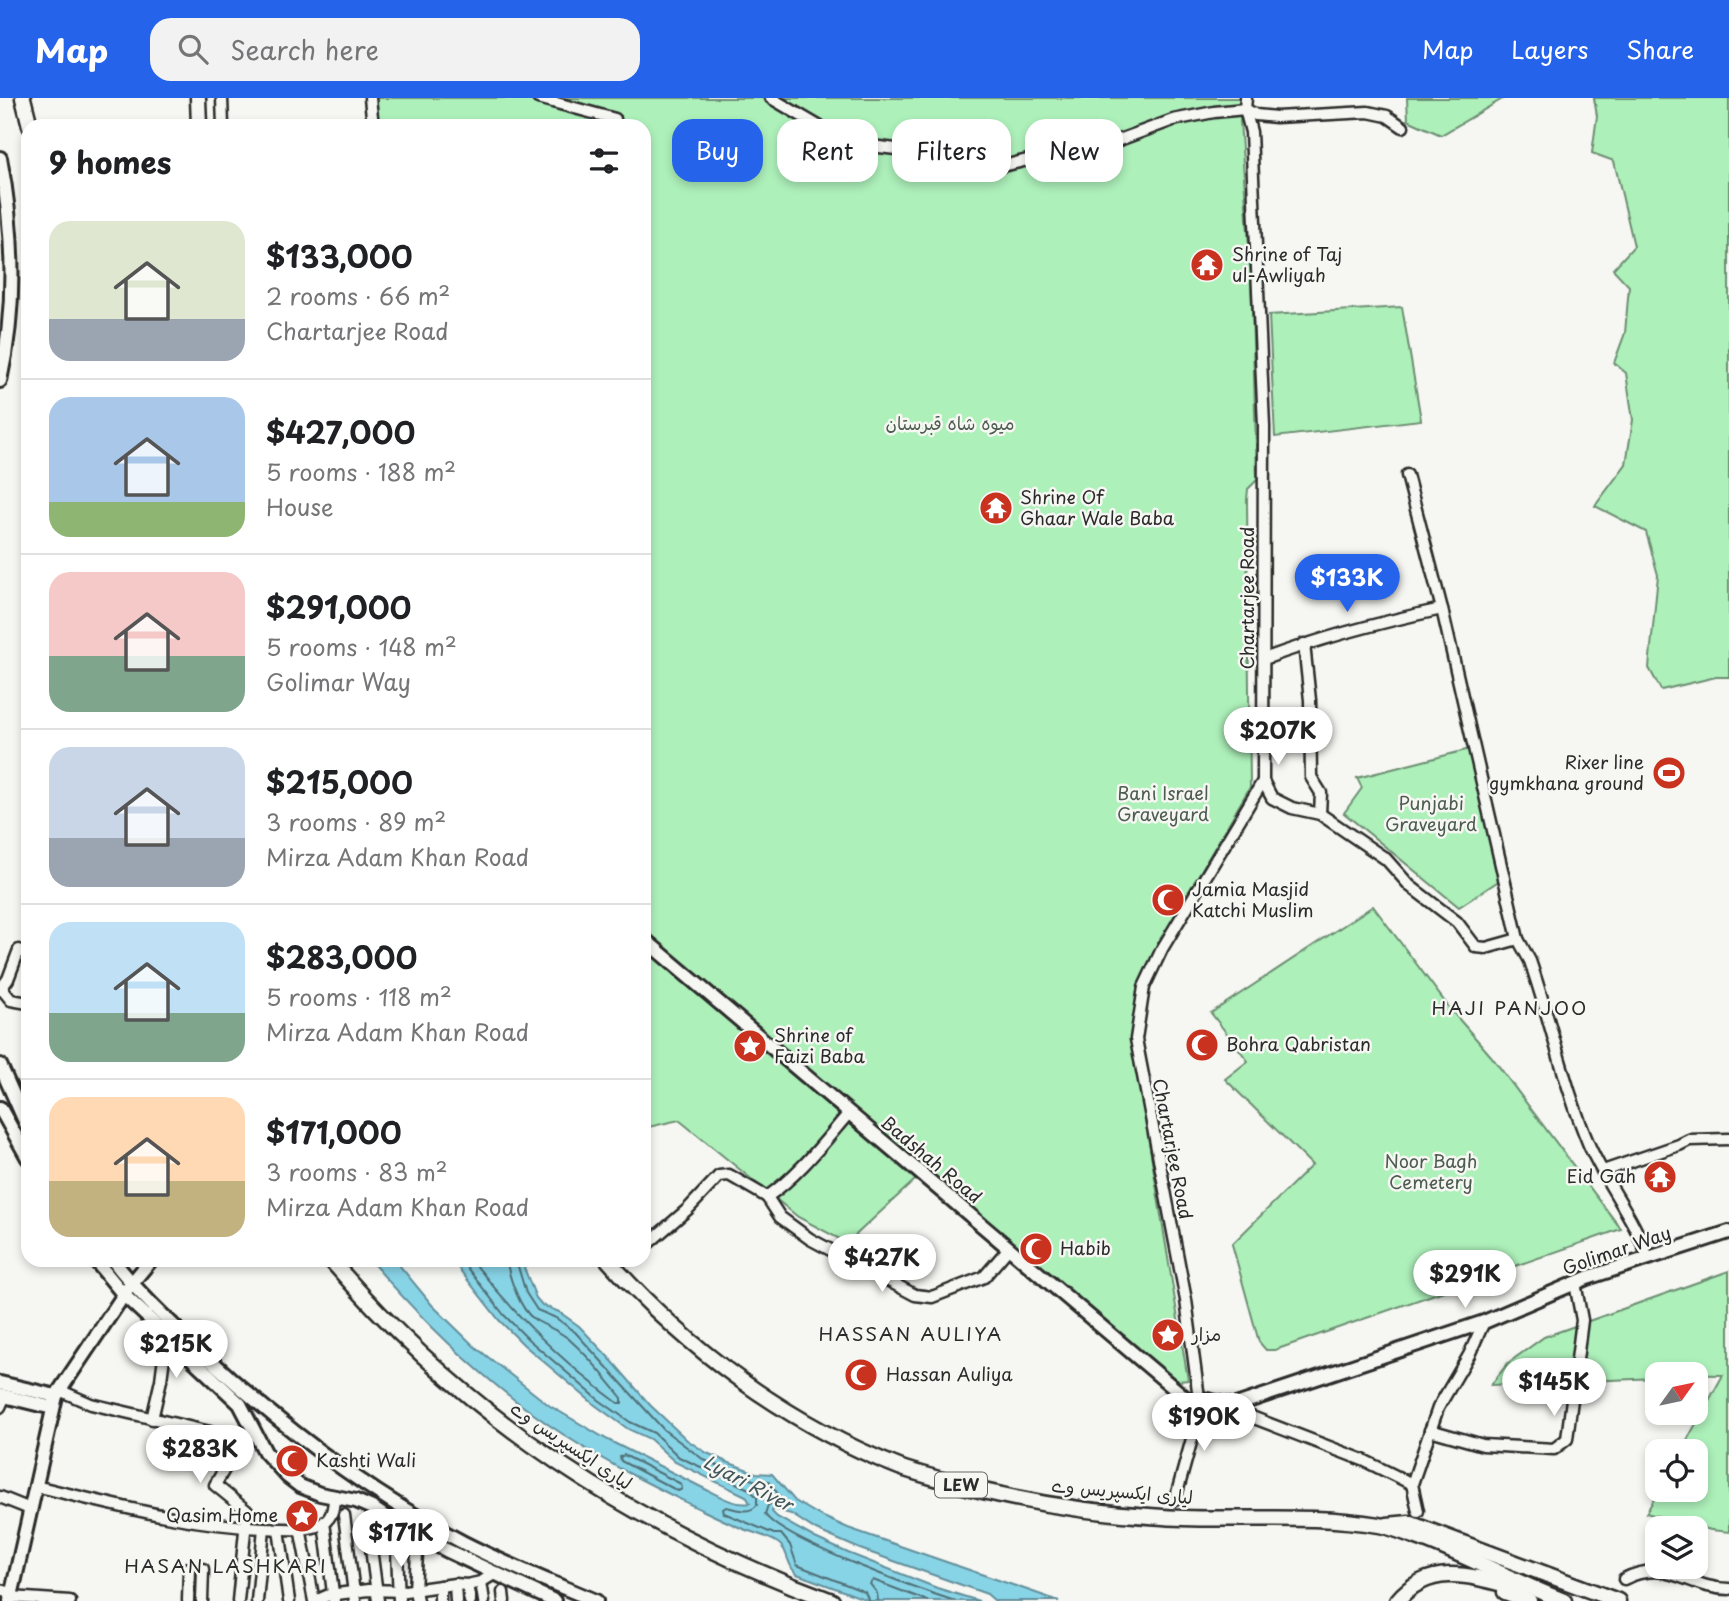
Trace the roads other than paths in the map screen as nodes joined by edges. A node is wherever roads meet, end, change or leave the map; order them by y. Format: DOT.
graph roads {
  1 [pos="23,98"];
  2 [pos="198,98"];
  3 [pos="222,98"];
  4 [pos="370,98"];
  5 [pos="538,98"];
  6 [pos="771,98"];
  7 [pos="1246,98"];
  8 [pos="1245,109"];
  9 [pos="28,119"];
  10 [pos="199,119"];
  11 [pos="223,119"];
  12 [pos="372,119"];
  13 [pos="615,119"];
  14 [pos="1403,127"];
  15 [pos="0,158"];
  16 [pos="0,381"];
  17 [pos="1407,475"];
  18 [pos="1442,609"];
  19 [pos="1304,644"];
  20 [pos="1264,659"];
  21 [pos="1263,780"];
  22 [pos="1320,814"];
  23 [pos="1518,939"];
  24 [pos="651,945"];
  25 [pos="19,950"];
  26 [pos="1,990"];
  27 [pos="21,1002"];
  28 [pos="0,1065"];
  29 [pos="21,1100"];
  30 [pos="0,1108"];
  31 [pos="849,1113"];
  32 [pos="1729,1139"];
  33 [pos="21,1146"];
  34 [pos="1602,1171"];
  35 [pos="767,1197"];
  36 [pos="1729,1232"];
  37 [pos="651,1241"];
  38 [pos="1009,1248"];
  39 [pos="1648,1258"];
  40 [pos="103,1267"];
  41 [pos="116,1267"];
  42 [pos="145,1267"];
  43 [pos="337,1267"];
  44 [pos="614,1267"];
  45 [pos="1575,1283"];
  46 [pos="127,1289"];
  47 [pos="1484,1322"];
  48 [pos="167,1334"];
  49 [pos="0,1383"];
  50 [pos="56,1398"];
  51 [pos="1201,1398"];
  52 [pos="2,1399"];
  53 [pos="1233,1406"];
  54 [pos="152,1419"];
  55 [pos="253,1429"];
  56 [pos="1430,1430"];
  57 [pos="239,1444"];
  58 [pos="1412,1484"];
  59 [pos="35,1486"];
  60 [pos="334,1496"];
  61 [pos="0,1497"];
  62 [pos="1175,1500"];
  63 [pos="30,1509"];
  64 [pos="1418,1511"];
  65 [pos="344,1515"];
  66 [pos="324,1522"];
  67 [pos="396,1524"];
  68 [pos="1382,1525"];
  69 [pos="368,1526"];
  70 [pos="247,1527"];
  71 [pos="264,1528"];
  72 [pos="300,1528"];
  73 [pos="279,1529"];
  74 [pos="418,1535"];
  75 [pos="189,1569"];
  76 [pos="203,1569"];
  77 [pos="494,1574"];
  78 [pos="1462,1574"];
  79 [pos="1624,1579"];
  80 [pos="481,1582"];
  81 [pos="455,1584"];
  82 [pos="467,1585"];
  83 [pos="440,1586"];
  84 [pos="1729,1588"];
  85 [pos="377,1590"];
  86 [pos="8,1595"];
  87 [pos="398,1596"];
  88 [pos="416,1596"];
  89 [pos="530,1596"];
  90 [pos="354,1597"];
  91 [pos="334,1599"];
  92 [pos="1559,1599"];
  93 [pos="56,1601"];
  94 [pos="70,1601"];
  95 [pos="188,1601"];
  96 [pos="202,1601"];
  97 [pos="238,1601"];
  98 [pos="257,1601"];
  99 [pos="289,1601"];
  100 [pos="314,1601"];
  101 [pos="378,1601"];
  102 [pos="440,1601"];
  103 [pos="456,1601"];
  104 [pos="470,1601"];
  105 [pos="484,1601"];
  106 [pos="554,1601"];
  107 [pos="596,1601"];
  108 [pos="832,1601"];
  109 [pos="1397,1601"];
  110 [pos="1529,1601"];
  111 [pos="1619,1601"];
  1 -- 9 [label="highway"];
  2 -- 10 [label="highway"];
  3 -- 11 [label="street"];
  4 -- 12 [label="street"];
  5 -- 13 [label="street"];
  6 -- 8 [label="street"];
  7 -- 8 [label="street, Chartarjee Road"];
  8 -- 14 [label="street"];
  8 -- 20 [label="street, Chartarjee Road"];
  15 -- 16 [label="main road"];
  17 -- 18 [label="street"];
  18 -- 19 [label="street"];
  18 -- 23 [label="street"];
  19 -- 20 [label="street"];
  19 -- 22 [label="street"];
  20 -- 21 [label="street, Chartarjee Road"];
  21 -- 22 [label="street"];
  21 -- 51 [label="street, Chartarjee Road"];
  22 -- 23 [label="street"];
  23 -- 34 [label="street"];
  24 -- 31 [label="main road, Badshah Road"];
  25 -- 26 [label="street"];
  26 -- 27 [label="street"];
  28 -- 29 [label="main road"];
  30 -- 33 [label="main road"];
  31 -- 35 [label="street"];
  31 -- 38 [label="main road, Badshah Road"];
  32 -- 34 [label="street"];
  34 -- 39 [label="street"];
  35 -- 37 [label="street"];
  35 -- 38 [label="street"];
  36 -- 39 [label="main road, Golimar Way"];
  38 -- 51 [label="main road, Badshah Road"];
  39 -- 45 [label="main road, Golimar Way"];
  40 -- 46 [label="main road"];
  41 -- 46 [label="main road"];
  42 -- 46 [label="main road"];
  43 -- 108 [label="highway, لیاری ایکسپریس وے"];
  44 -- 68 [label="highway, لیاری ایکسپریس وے / LEW"];
  45 -- 47 [label="main road, Golimar Way"];
  45 -- 56 [label="street"];
  46 -- 48 [label="main road"];
  46 -- 50 [label="main road"];
  46 -- 107 [label="main road"];
  47 -- 53 [label="main road, Golimar Way"];
  47 -- 56 [label="street"];
  48 -- 54 [label="street"];
  48 -- 55 [label="main road"];
  49 -- 50 [label="main road"];
  50 -- 52 [label="main road"];
  50 -- 54 [label="street"];
  50 -- 59 [label="main road"];
  51 -- 53 [label="main road"];
  51 -- 62 [label="street"];
  53 -- 58 [label="street"];
  54 -- 57 [label="street"];
  55 -- 57 [label="street"];
  55 -- 60 [label="main road"];
  56 -- 58 [label="street"];
  57 -- 70 [label="street"];
  58 -- 64 [label="street"];
  59 -- 63 [label="main road"];
  59 -- 70 [label="street"];
  60 -- 66 [label="street"];
  60 -- 67 [label="main road"];
  61 -- 63 [label="street"];
  63 -- 86 [label="main road"];
  65 -- 90 [label="street"];
  66 -- 72 [label="street"];
  66 -- 91 [label="street"];
  67 -- 74 [label="main road"];
  67 -- 87 [label="street"];
  68 -- 92 [label="highway, لیاری ایکسپریس وے / LEW"];
  68 -- 111 [label="highway, LEW"];
  69 -- 85 [label="street"];
  70 -- 71 [label="street"];
  70 -- 97 [label="street"];
  71 -- 73 [label="street"];
  71 -- 98 [label="street"];
  72 -- 73 [label="street"];
  72 -- 100 [label="street"];
  73 -- 99 [label="street"];
  74 -- 77 [label="main road"];
  74 -- 88 [label="street"];
  75 -- 95 [label="street"];
  76 -- 96 [label="street"];
  77 -- 80 [label="street"];
  77 -- 89 [label="main road"];
  78 -- 92 [label="highway, LEW"];
  78 -- 109 [label="highway, LEW"];
  78 -- 110 [label="highway"];
  79 -- 84 [label="street"];
  80 -- 82 [label="street"];
  80 -- 105 [label="street"];
  81 -- 82 [label="street"];
  81 -- 83 [label="street"];
  81 -- 103 [label="street"];
  82 -- 104 [label="street"];
  83 -- 88 [label="street"];
  83 -- 102 [label="street"];
  85 -- 87 [label="street"];
  85 -- 90 [label="street"];
  85 -- 101 [label="street"];
  86 -- 93 [label="street"];
  87 -- 88 [label="street"];
  89 -- 106 [label="main road"];
  90 -- 91 [label="street"];
  91 -- 100 [label="street"];
  93 -- 94 [label="street"];
}
